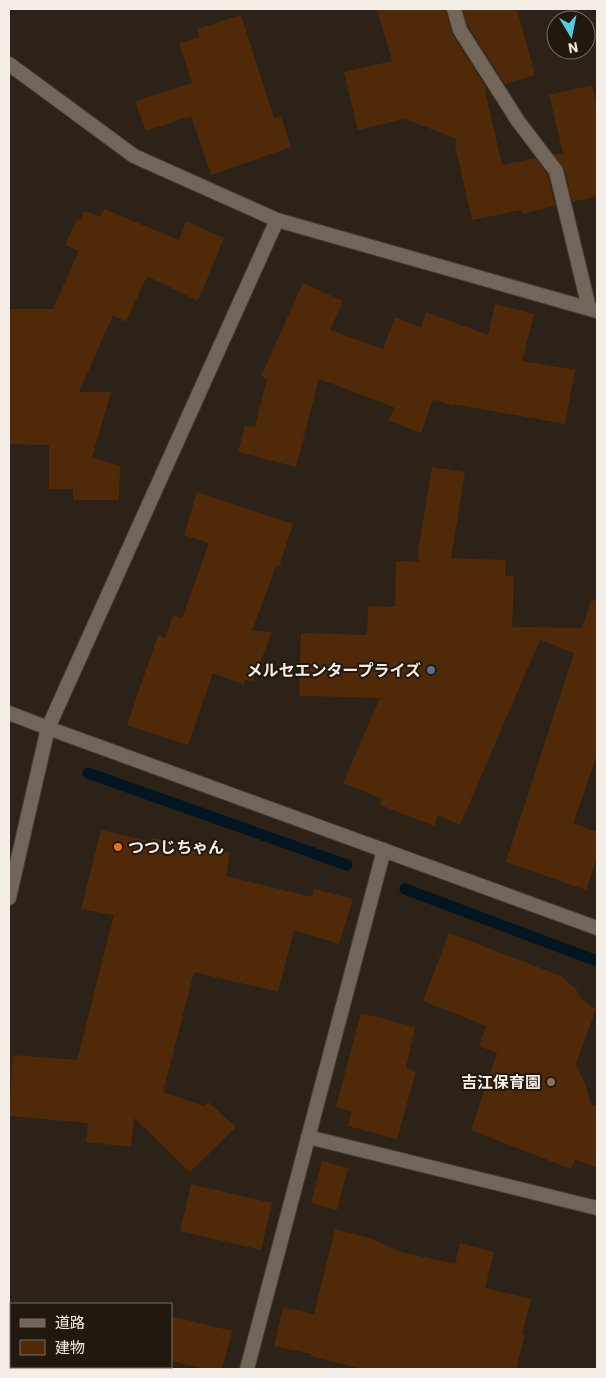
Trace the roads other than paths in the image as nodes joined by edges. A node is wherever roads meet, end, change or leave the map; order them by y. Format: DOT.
graph roads {
  1 [pos="454,9"];
  2 [pos="9,64"];
  3 [pos="277,220"];
  4 [pos="593,309"];
  5 [pos="9,713"];
  6 [pos="48,728"];
  7 [pos="384,850"];
  8 [pos="9,898"];
  9 [pos="597,928"];
  10 [pos="308,1136"];
  11 [pos="597,1208"];
  12 [pos="247,1369"];
  1 -- 4 [label="street"];
  2 -- 3 [label="street"];
  3 -- 4 [label="street"];
  3 -- 6 [label="street"];
  5 -- 6 [label="street"];
  6 -- 7 [label="street"];
  6 -- 8 [label="street"];
  7 -- 9 [label="street"];
  7 -- 10 [label="street"];
  10 -- 11 [label="street"];
  10 -- 12 [label="street"];
}
